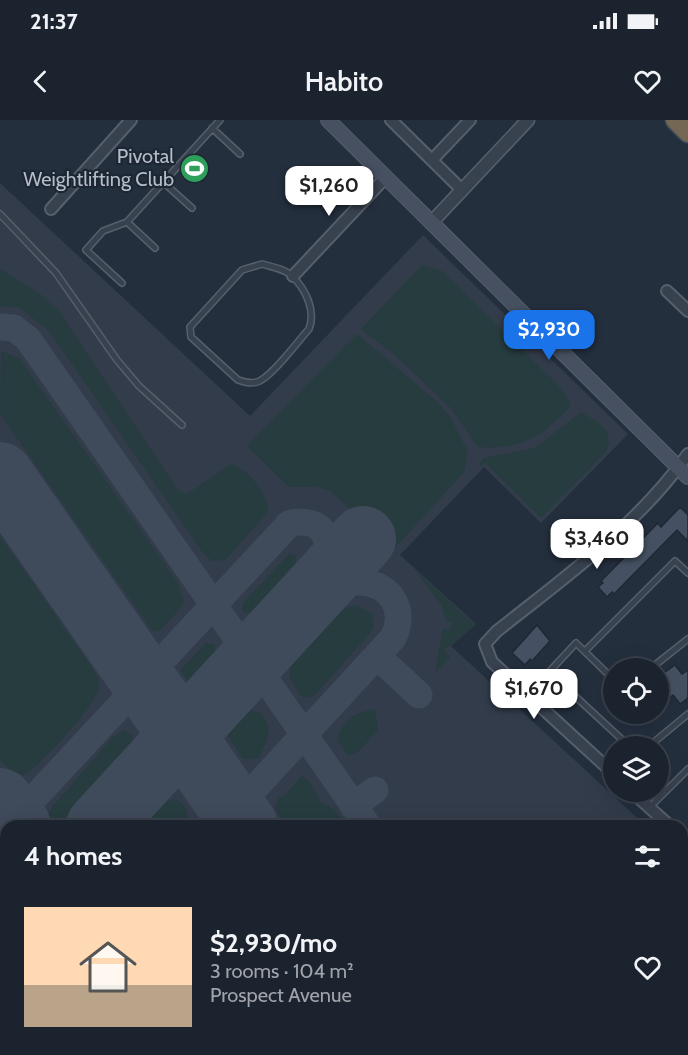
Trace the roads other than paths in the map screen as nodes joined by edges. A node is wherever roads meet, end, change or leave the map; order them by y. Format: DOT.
graph roads {
  1 [pos="131,120"];
  2 [pos="220,120"];
  3 [pos="328,120"];
  4 [pos="391,120"];
  5 [pos="470,120"];
  6 [pos="528,120"];
  7 [pos="675,120"];
  8 [pos="212,128"];
  9 [pos="688,133"];
  10 [pos="240,154"];
  11 [pos="432,160"];
  12 [pos="386,177"];
  13 [pos="163,182"];
  14 [pos="462,190"];
  15 [pos="51,208"];
  16 [pos="192,208"];
  17 [pos="0,214"];
  18 [pos="127,222"];
  19 [pos="431,223"];
  20 [pos="155,248"];
  21 [pos="292,276"];
  22 [pos="122,283"];
  23 [pos="667,291"];
  24 [pos="688,312"];
  25 [pos="182,425"];
  26 [pos="688,454"];
  27 [pos="683,472"];
  28 [pos="688,573"];
  29 [pos="688,639"];
  30 [pos="585,651"];
  31 [pos="664,658"];
  32 [pos="603,669"];
  33 [pos="549,672"];
  34 [pos="528,695"];
  35 [pos="688,714"];
  36 [pos="618,736"];
  37 [pos="661,736"];
  38 [pos="603,764"];
  39 [pos="688,769"];
  40 [pos="669,789"];
  41 [pos="643,802"];
  42 [pos="655,802"];
  43 [pos="649,808"];
  44 [pos="663,820"];
  1 -- 15 [label="street"];
  2 -- 8 [label="lane"];
  3 -- 12 [label="main road"];
  4 -- 11 [label="street"];
  5 -- 11 [label="street"];
  6 -- 14 [label="street"];
  7 -- 9 [label="highway"];
  8 -- 10 [label="lane"];
  8 -- 13 [label="lane"];
  11 -- 14 [label="street"];
  12 -- 19 [label="main road"];
  12 -- 21 [label="street"];
  13 -- 16 [label="lane"];
  13 -- 18 [label="lane"];
  14 -- 19 [label="street"];
  17 -- 25 [label="lane"];
  18 -- 20 [label="lane"];
  18 -- 22 [label="lane"];
  19 -- 27 [label="main road"];
  21 -- 21 [label="lane"];
  23 -- 24 [label="street"];
  26 -- 27 [label="street"];
  27 -- 34 [label="street"];
  28 -- 30 [label="lane"];
  29 -- 31 [label="lane"];
  30 -- 32 [label="lane"];
  30 -- 33 [label="lane"];
  33 -- 34 [label="lane"];
  33 -- 36 [label="lane"];
  34 -- 38 [label="street"];
  35 -- 37 [label="lane"];
  39 -- 40 [label="lane"];
  41 -- 43 [label="street"];
  42 -- 43 [label="lane"];
  43 -- 44 [label="street"];
}
